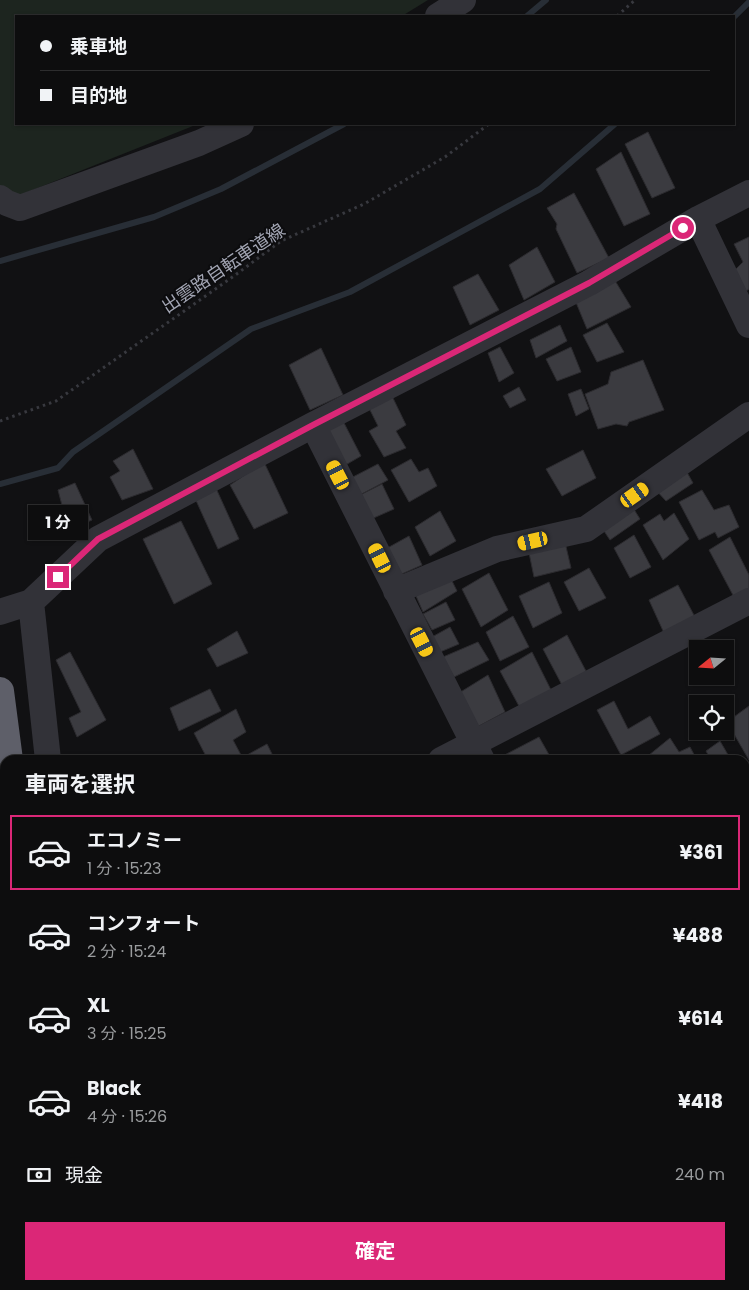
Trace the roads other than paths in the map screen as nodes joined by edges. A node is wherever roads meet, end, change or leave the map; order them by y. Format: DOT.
graph roads {
  1 [pos="463,0"];
  2 [pos="440,15"];
  3 [pos="239,125"];
  4 [pos="749,193"];
  5 [pos="0,198"];
  6 [pos="698,219"];
  7 [pos="749,325"];
  8 [pos="749,415"];
  9 [pos="313,425"];
  10 [pos="396,591"];
  11 [pos="749,601"];
  12 [pos="32,602"];
  13 [pos="0,612"];
  14 [pos="0,692"];
  15 [pos="478,752"];
  16 [pos="8,755"];
  17 [pos="47,755"];
  18 [pos="464,755"];
  1 -- 2 [label="street"];
  3 -- 5 [label="street"];
  4 -- 6 [label="street"];
  6 -- 7 [label="street"];
  6 -- 9 [label="street"];
  8 -- 10 [label="street"];
  9 -- 10 [label="street"];
  9 -- 12 [label="street"];
  10 -- 15 [label="street"];
  11 -- 15 [label="street"];
  12 -- 13 [label="street"];
  12 -- 17 [label="street"];
  14 -- 16 [label="highway"];
  15 -- 18 [label="street"];
}
